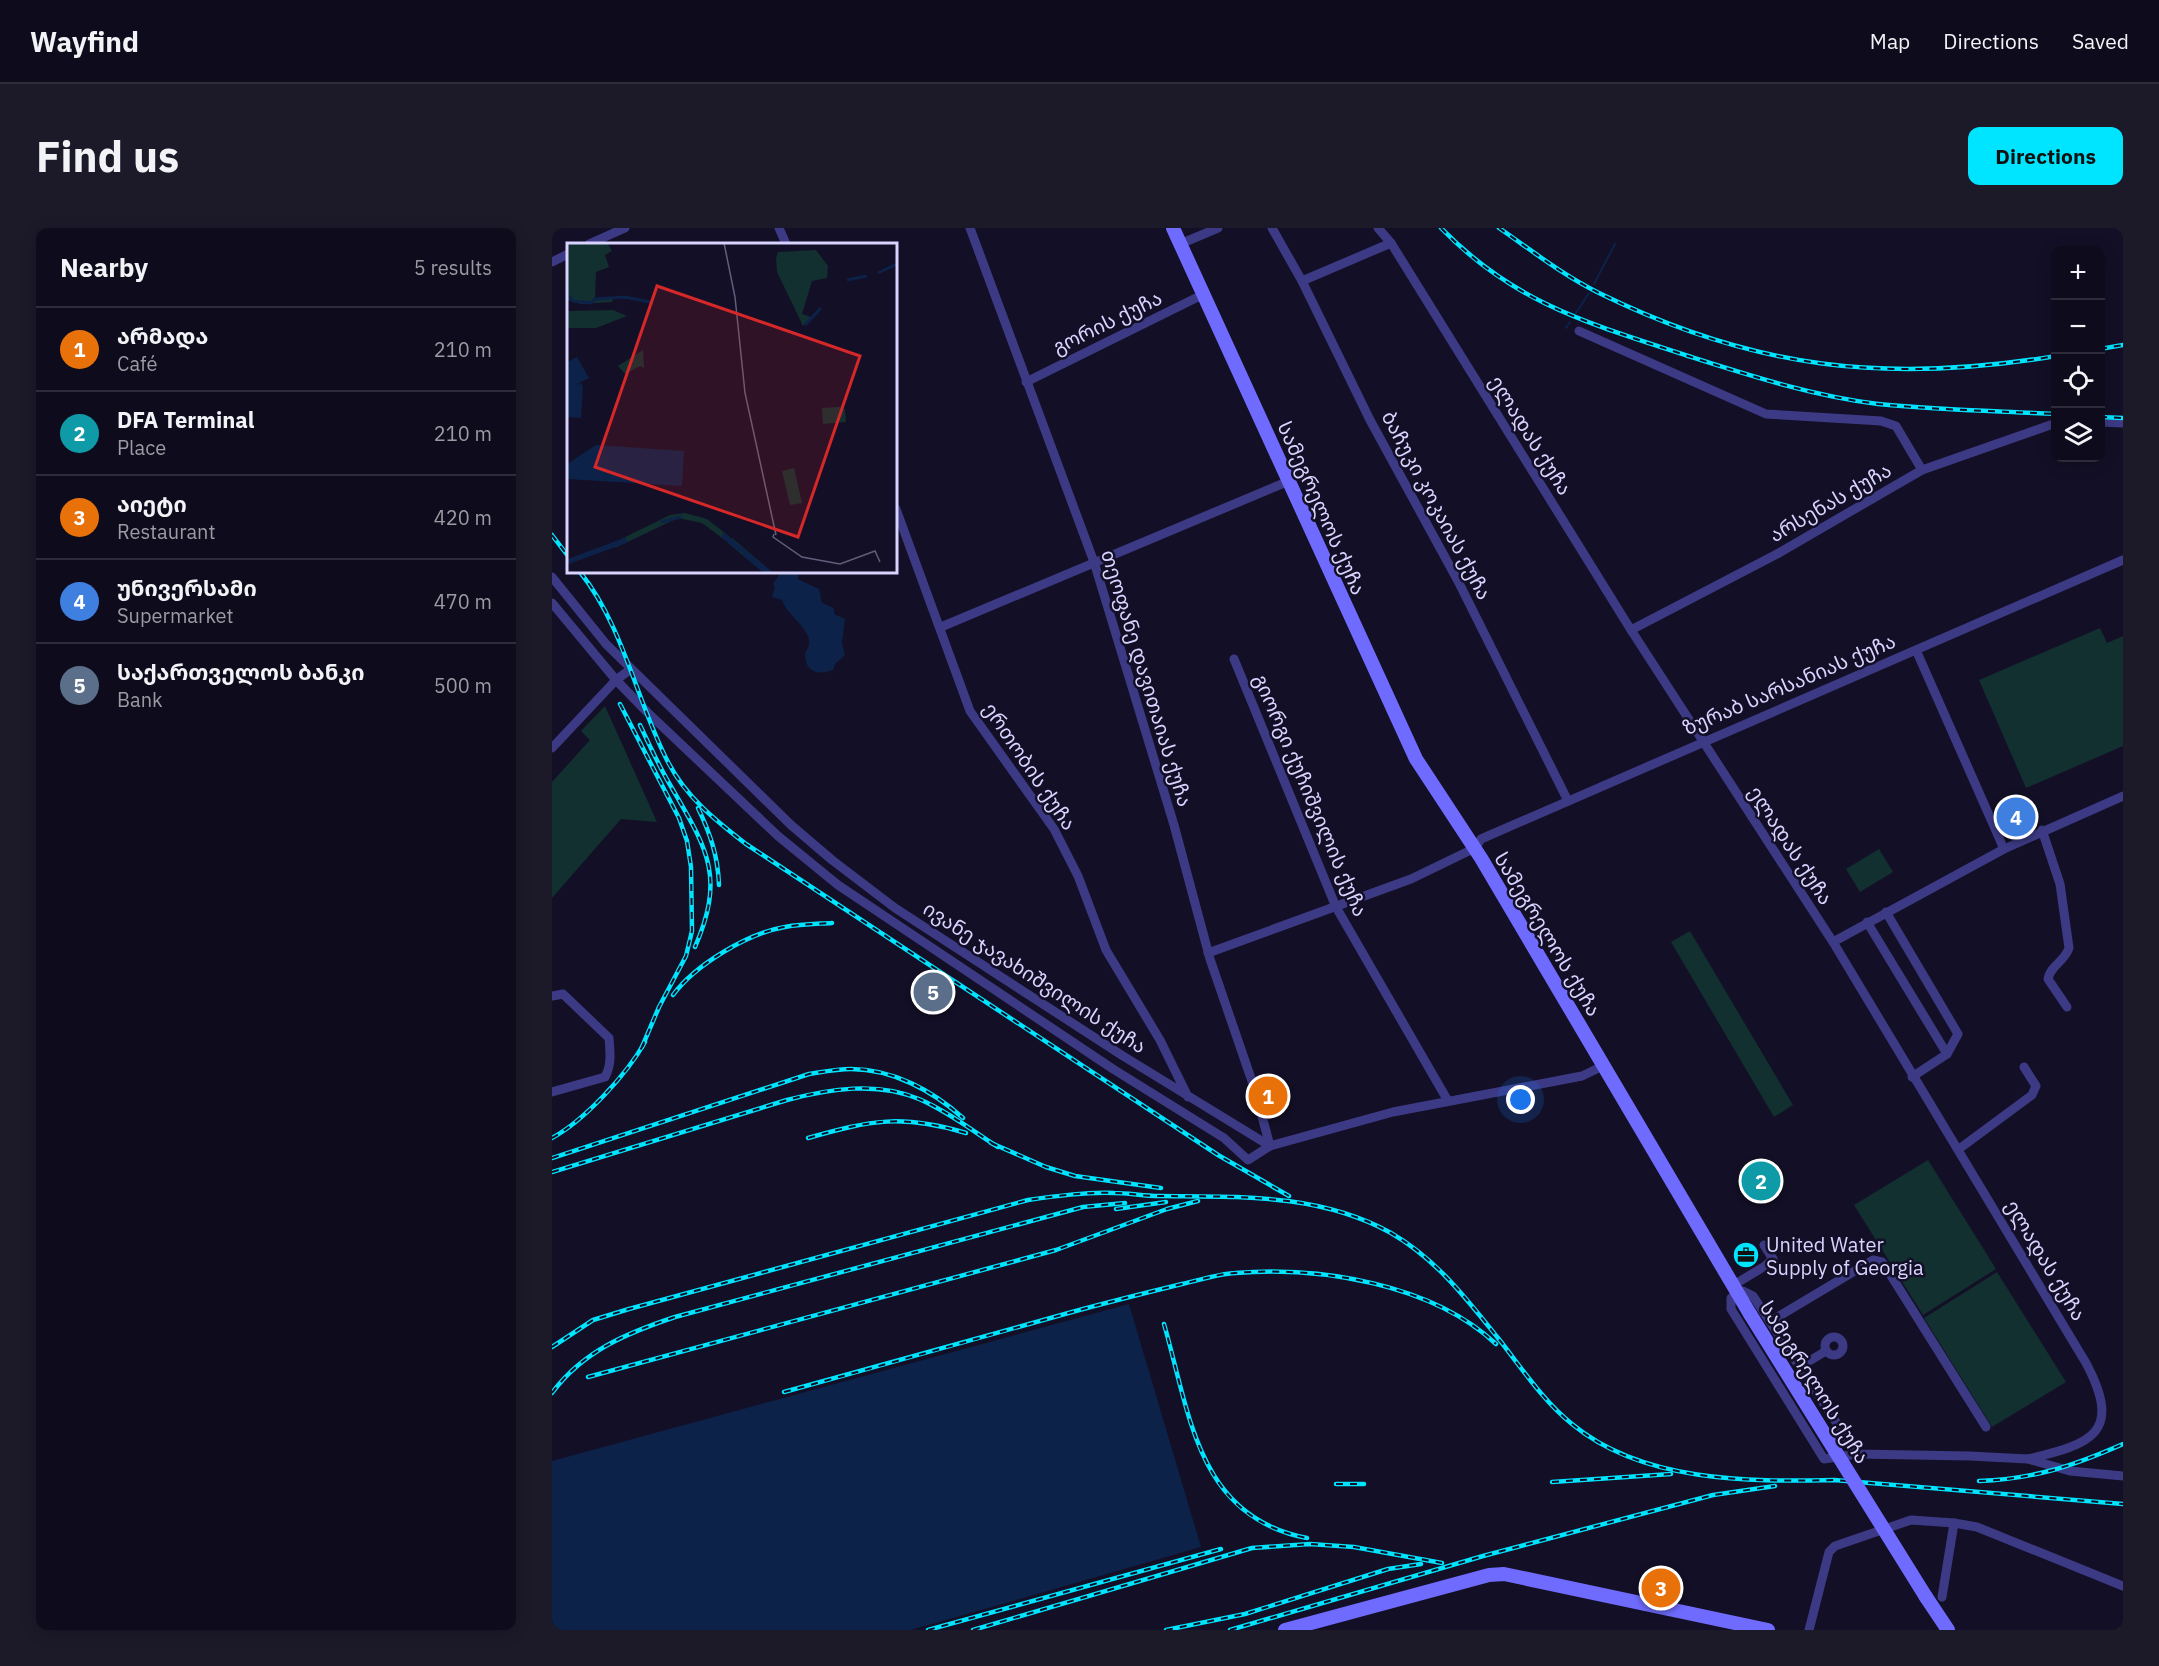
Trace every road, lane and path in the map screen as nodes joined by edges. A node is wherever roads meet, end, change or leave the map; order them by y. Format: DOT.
graph roads {
  1 [pos="625,228"];
  2 [pos="779,228"];
  3 [pos="970,228"];
  4 [pos="1173,228"];
  5 [pos="1218,228"];
  6 [pos="1272,228"];
  7 [pos="1378,228"];
  8 [pos="592,243"];
  9 [pos="786,243"];
  10 [pos="1391,243"];
  11 [pos="1180,244"];
  12 [pos="567,254"];
  13 [pos="552,262"];
  14 [pos="1302,281"];
  15 [pos="1204,294"];
  16 [pos="1579,332"];
  17 [pos="1026,382"];
  18 [pos="2105,422"];
  19 [pos="2123,423"];
  20 [pos="2051,424"];
  21 [pos="1922,470"];
  22 [pos="1289,481"];
  23 [pos="897,512"];
  24 [pos="2123,560"];
  25 [pos="1094,562"];
  26 [pos="552,577"];
  27 [pos="552,603"];
  28 [pos="941,627"];
  29 [pos="1631,630"];
  30 [pos="1916,650"];
  31 [pos="1234,659"];
  32 [pos="631,669"];
  33 [pos="616,680"];
  34 [pos="1702,741"];
  35 [pos="552,748"];
  36 [pos="2123,796"];
  37 [pos="1568,801"];
  38 [pos="2042,830"];
  39 [pos="1475,848"];
  40 [pos="2004,849"];
  41 [pos="1336,907"];
  42 [pos="1886,912"];
  43 [pos="1867,922"];
  44 [pos="1833,942"];
  45 [pos="1208,953"];
  46 [pos="552,996"];
  47 [pos="2067,1007"];
  48 [pos="1947,1054"];
  49 [pos="1605,1065"];
  50 [pos="2024,1067"];
  51 [pos="1912,1077"];
  52 [pos="552,1092"];
  53 [pos="1188,1097"];
  54 [pos="1448,1101"];
  55 [pos="1270,1146"];
  56 [pos="1959,1149"];
  57 [pos="1764,1245"];
  58 [pos="1734,1289"];
  59 [pos="1771,1321"];
  60 [pos="1826,1351"];
  61 [pos="1801,1366"];
  62 [pos="1986,1427"];
  63 [pos="1857,1454"];
  64 [pos="2028,1459"];
  65 [pos="2123,1476"];
  66 [pos="1954,1523"];
  67 [pos="2123,1586"];
  68 [pos="1942,1597"];
  69 [pos="1698,1623"];
  70 [pos="1309,1627"];
  71 [pos="1286,1630"];
  72 [pos="1768,1630"];
  73 [pos="1809,1630"];
  74 [pos="1948,1630"];
  1 -- 8 [label="street"];
  2 -- 9 [label="street"];
  3 -- 17 [label="street, თეოფანე დავითაიას ქუჩა"];
  4 -- 11 [label="main road, სამეგრელოს ქუჩა"];
  5 -- 11 [label="street"];
  6 -- 14 [label="street, ბაჩუკი კოკაიას ქუჩა"];
  7 -- 10 [label="street, ელადას ქუჩა"];
  10 -- 14 [label="street"];
  10 -- 29 [label="street, ელადას ქუჩა"];
  11 -- 15 [label="main road, სამეგრელოს ქუჩა"];
  12 -- 13 [label="street"];
  14 -- 37 [label="street, ბაჩუკი კოკაიას ქუჩა"];
  15 -- 17 [label="street, გორის ქუჩა"];
  15 -- 22 [label="main road, სამეგრელოს ქუჩა"];
  16 -- 21 [label="street"];
  17 -- 25 [label="street, თეოფანე დავითაიას ქუჩა"];
  18 -- 19 [label="street"];
  20 -- 21 [label="street, არსენას ქუჩა"];
  21 -- 29 [label="street, არსენას ქუჩა"];
  22 -- 25 [label="street"];
  22 -- 39 [label="main road, სამეგრელოს ქუჩა"];
  23 -- 28 [label="street, ერთობის ქუჩა"];
  24 -- 30 [label="street, ზურაბ სარსანიას ქუჩა"];
  25 -- 28 [label="street"];
  25 -- 45 [label="street, თეოფანე დავითაიას ქუჩა"];
  26 -- 32 [label="street, ივანე ჯავახიშვილის ქუჩა"];
  27 -- 33 [label="street"];
  28 -- 53 [label="street, ერთობის ქუჩა"];
  29 -- 34 [label="street, ელადას ქუჩა"];
  30 -- 34 [label="street, ზურაბ სარსანიას ქუჩა"];
  30 -- 40 [label="street"];
  31 -- 41 [label="street, გიორგი ქუჩიშვილის ქუჩა"];
  32 -- 33 [label="street"];
  32 -- 53 [label="street, ივანე ჯავახიშვილის ქუჩა"];
  33 -- 35 [label="street"];
  33 -- 55 [label="street"];
  34 -- 37 [label="street, ზურაბ სარსანიას ქუჩა"];
  34 -- 44 [label="street, ელადას ქუჩა"];
  36 -- 38 [label="street"];
  37 -- 39 [label="street, ზურაბ სარსანიას ქუჩა"];
  38 -- 40 [label="street"];
  38 -- 47 [label="street"];
  39 -- 41 [label="street, ზურაბ სარსანიას ქუჩა"];
  39 -- 49 [label="main road, სამეგრელოს ქუჩა"];
  40 -- 42 [label="street"];
  41 -- 45 [label="street, ზურაბ სარსანიას ქუჩა"];
  41 -- 54 [label="street, გიორგი ქუჩიშვილის ქუჩა"];
  42 -- 43 [label="street"];
  42 -- 48 [label="street"];
  43 -- 44 [label="street"];
  43 -- 48 [label="street"];
  44 -- 51 [label="street, ელადას ქუჩა"];
  45 -- 55 [label="street, თეოფანე დავითაიას ქუჩა"];
  46 -- 52 [label="street"];
  48 -- 51 [label="street"];
  49 -- 54 [label="street"];
  49 -- 58 [label="main road, სამეგრელოს ქუჩა"];
  50 -- 56 [label="street"];
  51 -- 56 [label="street, ელადას ქუჩა"];
  53 -- 55 [label="street, ივანე ჯავახიშვილის ქუჩა"];
  54 -- 55 [label="street"];
  56 -- 64 [label="street, ელადას ქუჩა"];
  57 -- 58 [label="street"];
  58 -- 59 [label="street"];
  58 -- 63 [label="street"];
  58 -- 74 [label="main road, სამეგრელოს ქუჩა, bridge"];
  59 -- 61 [label="street"];
  59 -- 62 [label="street"];
  60 -- 61 [label="street"];
  61 -- 63 [label="street"];
  63 -- 64 [label="street"];
  64 -- 65 [label="street"];
  66 -- 67 [label="street"];
  66 -- 68 [label="street"];
  66 -- 73 [label="street"];
  69 -- 70 [label="main road"];
  69 -- 72 [label="main road"];
  70 -- 71 [label="main road"];
}
